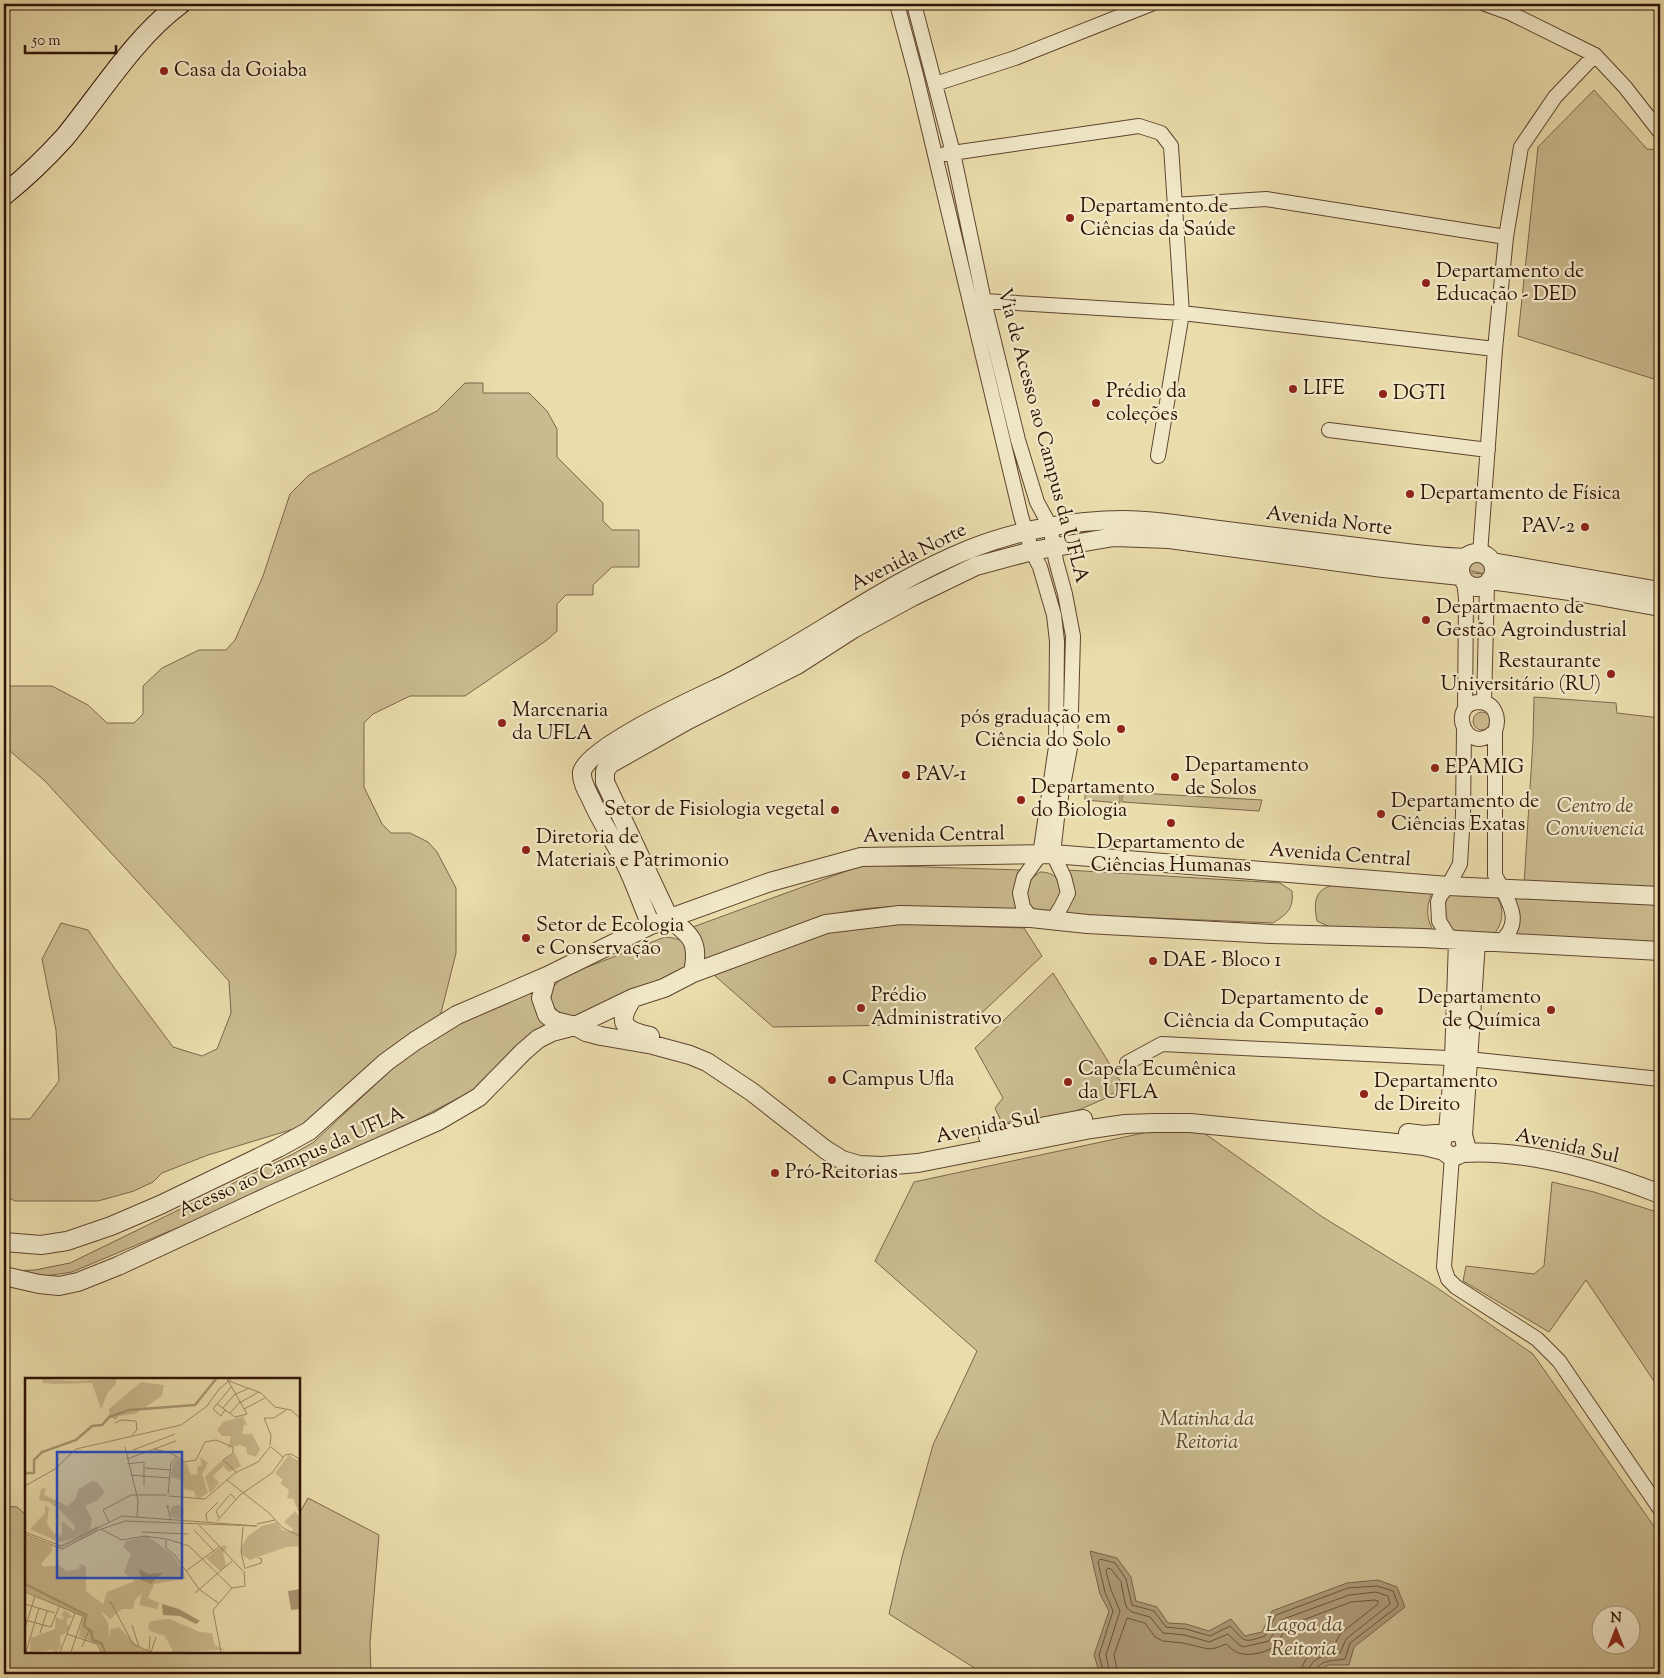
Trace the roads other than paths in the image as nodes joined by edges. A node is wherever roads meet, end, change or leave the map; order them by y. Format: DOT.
graph roads {
  1 [pos="180,4"];
  2 [pos="897,4"];
  3 [pos="914,4"];
  4 [pos="1151,4"];
  5 [pos="1485,4"];
  6 [pos="1595,54"];
  7 [pos="935,84"];
  8 [pos="1660,132"];
  9 [pos="953,152"];
  10 [pos="934,155"];
  11 [pos="4,195"];
  12 [pos="1174,204"];
  13 [pos="1506,237"];
  14 [pos="984,301"];
  15 [pos="1182,313"];
  16 [pos="1495,350"];
  17 [pos="1329,430"];
  18 [pos="1488,450"];
  19 [pos="1158,456"];
  20 [pos="1050,526"];
  21 [pos="1026,532"];
  22 [pos="1054,548"];
  23 [pos="1032,551"];
  24 [pos="1479,558"];
  25 [pos="1462,578"];
  26 [pos="1488,582"];
  27 [pos="1660,591"];
  28 [pos="1660,607"];
  29 [pos="1484,703"];
  30 [pos="1465,709"];
  31 [pos="1464,730"];
  32 [pos="1495,730"];
  33 [pos="1046,855"];
  34 [pos="1448,886"];
  35 [pos="1502,889"];
  36 [pos="1660,896"];
  37 [pos="669,918"];
  38 [pos="1031,918"];
  39 [pos="1052,920"];
  40 [pos="651,925"];
  41 [pos="1454,941"];
  42 [pos="1476,942"];
  43 [pos="1500,942"];
  44 [pos="1660,951"];
  45 [pos="693,973"];
  46 [pos="547,976"];
  47 [pos="633,998"];
  48 [pos="575,1026"];
  49 [pos="1461,1059"];
  50 [pos="1127,1063"];
  51 [pos="1660,1079"];
  52 [pos="309,1131"];
  53 [pos="1454,1142"];
  54 [pos="1660,1182"];
  55 [pos="1660,1194"];
  56 [pos="4,1242"];
  57 [pos="4,1276"];
  58 [pos="1660,1508"];
  1 -- 11 [label="main road"];
  2 -- 10 [label="street, Via de Acesso ao Campus da UFLA"];
  3 -- 7 [label="street, Via de Acesso ao Campus da UFLA"];
  4 -- 7 [label="street"];
  5 -- 6 [label="street"];
  6 -- 8 [label="street"];
  6 -- 13 [label="street"];
  7 -- 9 [label="street, Via de Acesso ao Campus da UFLA"];
  9 -- 10 [label="street"];
  9 -- 12 [label="street"];
  9 -- 14 [label="street, Via de Acesso ao Campus da UFLA"];
  10 -- 21 [label="street, Via de Acesso ao Campus da UFLA"];
  12 -- 13 [label="street"];
  12 -- 15 [label="street"];
  13 -- 16 [label="street"];
  14 -- 15 [label="street"];
  14 -- 20 [label="street, Via de Acesso ao Campus da UFLA"];
  15 -- 16 [label="street"];
  15 -- 19 [label="street"];
  16 -- 18 [label="street"];
  17 -- 18 [label="street"];
  18 -- 24 [label="street"];
  20 -- 21 [label="street, Avenida Norte"];
  20 -- 22 [label="street, Via de Acesso ao Campus da UFLA"];
  20 -- 24 [label="street, Avenida Norte"];
  21 -- 23 [label="street, Via de Acesso ao Campus da UFLA"];
  21 -- 40 [label="street, Avenida Norte"];
  22 -- 23 [label="street, Avenida Norte"];
  22 -- 25 [label="street, Avenida Norte"];
  22 -- 33 [label="street, Via de Acesso ao Campus da UFLA"];
  23 -- 33 [label="street, Via de Acesso ao Campus da UFLA"];
  23 -- 37 [label="street, Avenida Norte"];
  24 -- 25 [label="street"];
  24 -- 26 [label="street"];
  24 -- 27 [label="street, Avenida Norte"];
  25 -- 26 [label="street"];
  25 -- 30 [label="street"];
  26 -- 28 [label="street"];
  26 -- 29 [label="street"];
  29 -- 30 [label="street"];
  29 -- 32 [label="street"];
  30 -- 31 [label="street"];
  31 -- 32 [label="street"];
  31 -- 34 [label="street"];
  32 -- 35 [label="street"];
  33 -- 34 [label="street, Avenida Central"];
  33 -- 37 [label="street, Avenida Central"];
  33 -- 38 [label="street"];
  33 -- 39 [label="street"];
  34 -- 35 [label="street, Avenida Central"];
  34 -- 41 [label="street"];
  35 -- 36 [label="street, Avenida Central"];
  35 -- 43 [label="street"];
  37 -- 40 [label="street, Avenida Central"];
  37 -- 45 [label="street"];
  38 -- 39 [label="street"];
  38 -- 45 [label="street"];
  39 -- 41 [label="street"];
  40 -- 46 [label="street, Avenida Central"];
  41 -- 42 [label="street"];
  41 -- 49 [label="street"];
  42 -- 43 [label="street"];
  42 -- 49 [label="street"];
  43 -- 44 [label="street"];
  45 -- 47 [label="street"];
  46 -- 48 [label="street, Avenida Sul"];
  46 -- 52 [label="street, Avenida Central"];
  47 -- 48 [label="street"];
  47 -- 53 [label="street, Avenida Sul"];
  48 -- 53 [label="street, Avenida Sul"];
  48 -- 57 [label="street, Acesso ao Campus da UFLA"];
  49 -- 50 [label="street"];
  49 -- 51 [label="street"];
  49 -- 53 [label="street"];
  52 -- 56 [label="street, Acesso ao Campus da UFLA"];
  53 -- 54 [label="street, Avenida Sul"];
  53 -- 55 [label="street, Avenida Sul"];
  53 -- 58 [label="street"];
}
